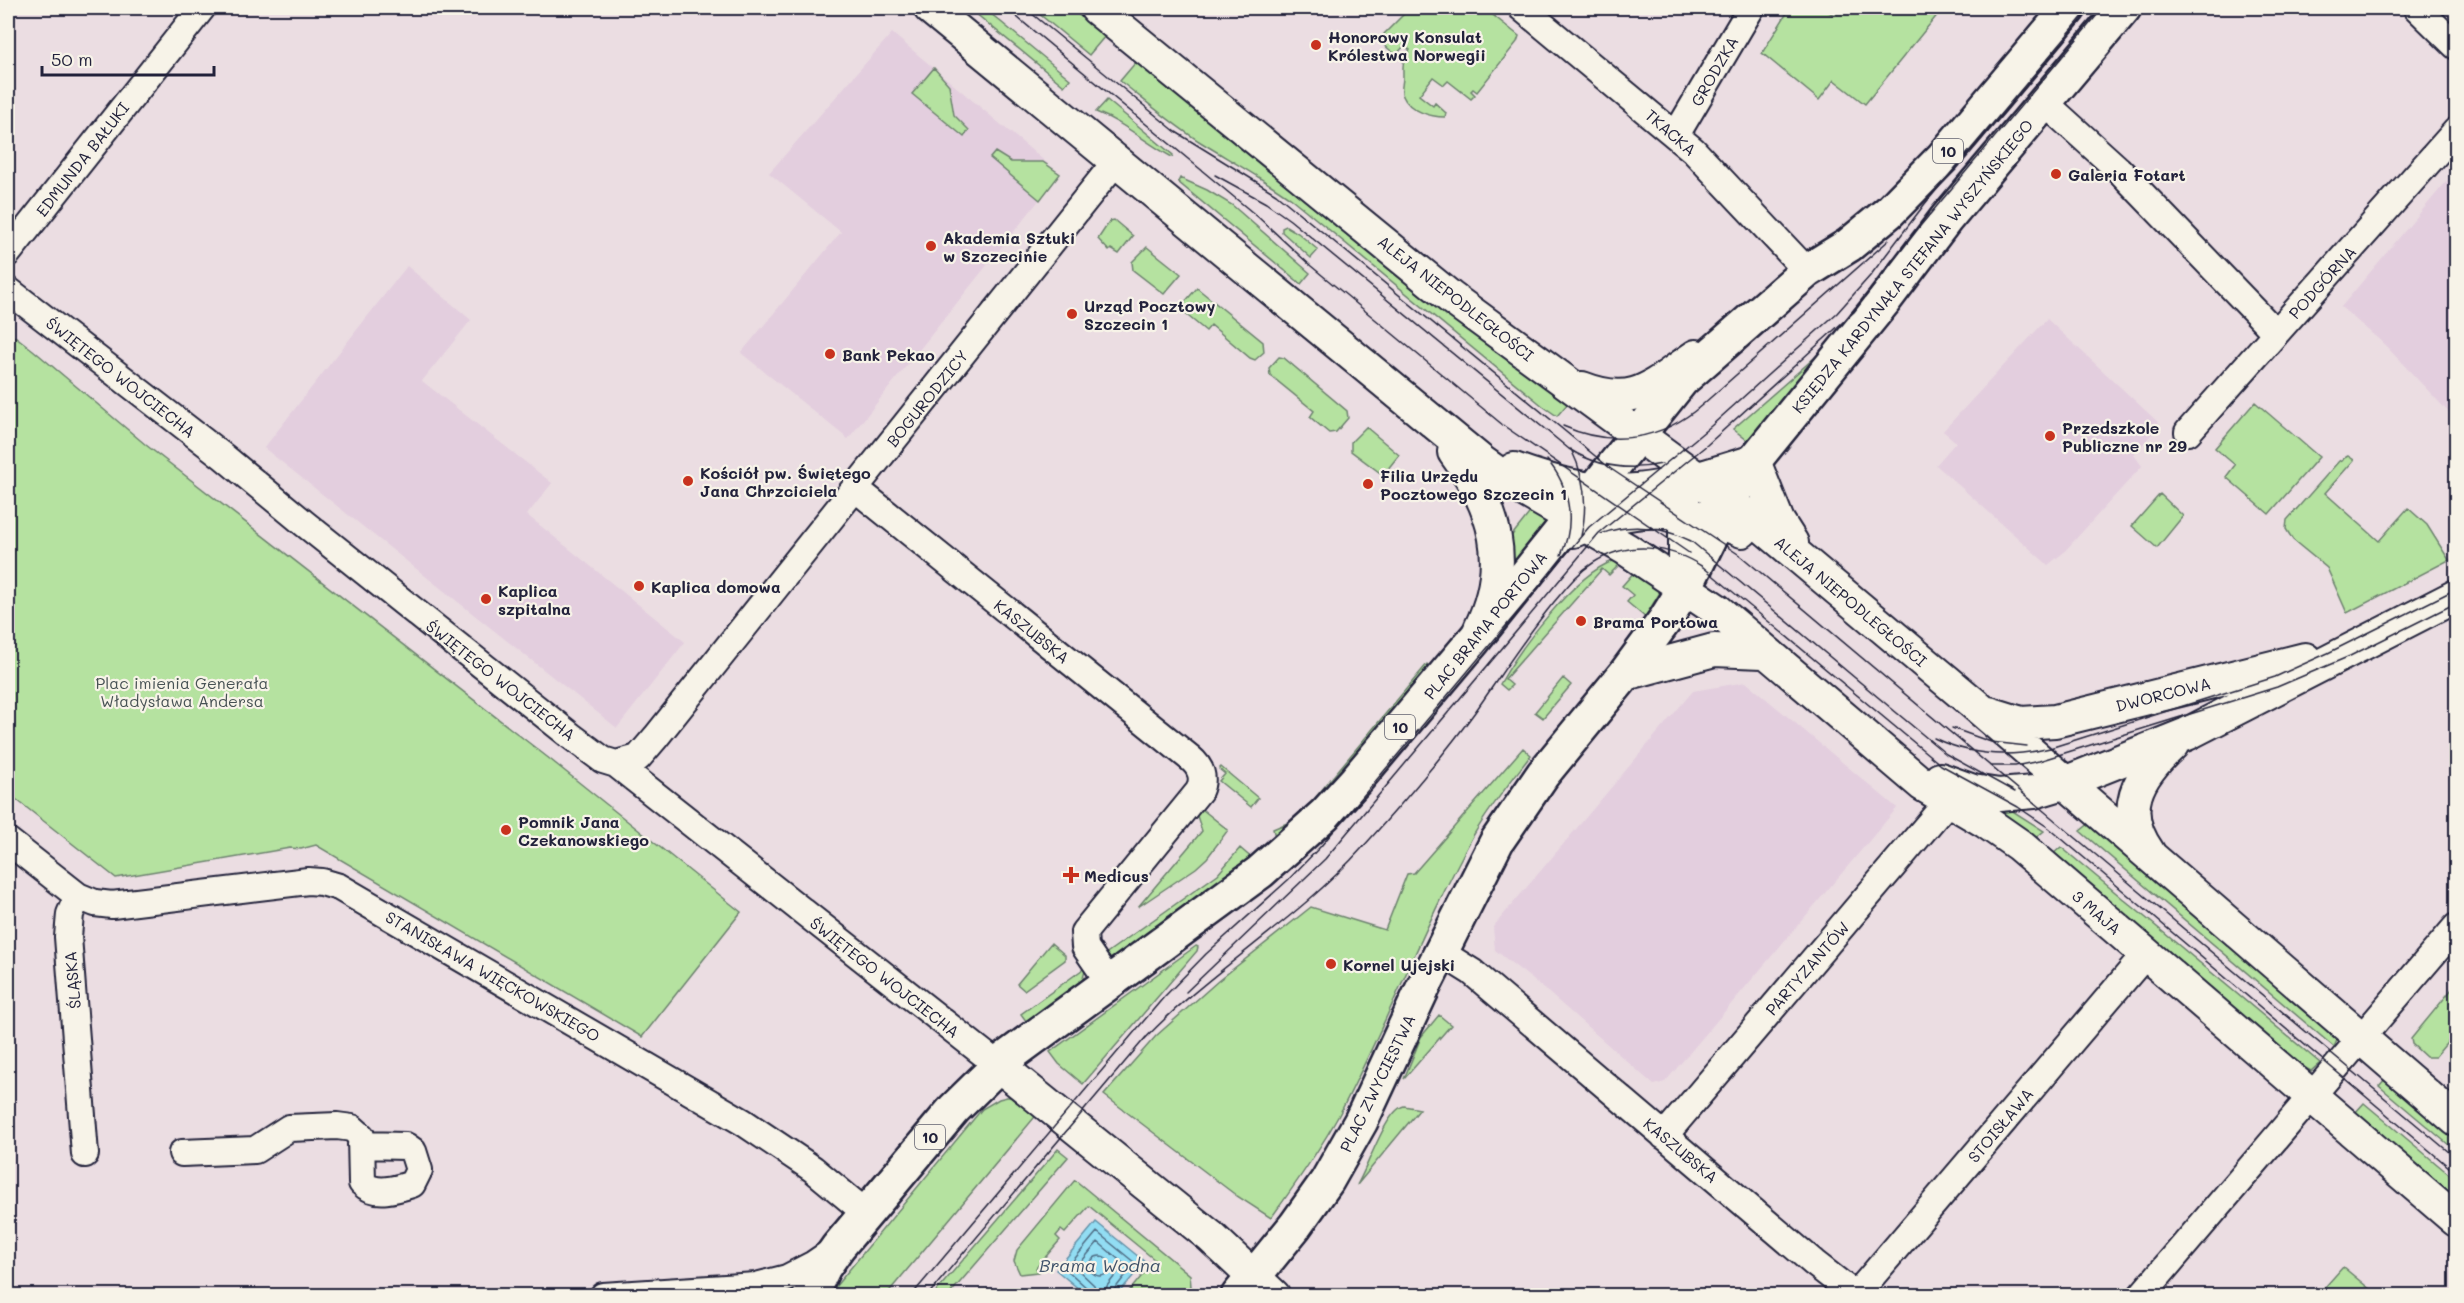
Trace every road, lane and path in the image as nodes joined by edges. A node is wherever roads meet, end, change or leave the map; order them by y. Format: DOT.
graph roads {
  1 [pos="202,8"];
  2 [pos="930,8"];
  3 [pos="1096,8"];
  4 [pos="1522,8"];
  5 [pos="1751,8"];
  6 [pos="2068,8"];
  7 [pos="2124,8"];
  8 [pos="2417,8"];
  9 [pos="2457,46"];
  10 [pos="2044,102"];
  11 [pos="2457,131"];
  12 [pos="1676,135"];
  13 [pos="1117,160"];
  14 [pos="8,253"];
  15 [pos="1807,271"];
  16 [pos="8,290"];
  17 [pos="1754,317"];
  18 [pos="2277,333"];
  19 [pos="1545,367"];
  20 [pos="1412,404"];
  21 [pos="2188,432"];
  22 [pos="1639,436"];
  23 [pos="1464,447"];
  24 [pos="1754,461"];
  25 [pos="1682,472"];
  26 [pos="855,488"];
  27 [pos="1596,488"];
  28 [pos="1723,511"];
  29 [pos="1685,514"];
  30 [pos="1580,521"];
  31 [pos="1812,568"];
  32 [pos="1685,588"];
  33 [pos="2457,596"];
  34 [pos="1474,640"];
  35 [pos="2355,647"];
  36 [pos="1763,652"];
  37 [pos="1625,674"];
  38 [pos="1973,703"];
  39 [pos="2187,734"];
  40 [pos="1873,742"];
  41 [pos="616,764"];
  42 [pos="2064,783"];
  43 [pos="1949,800"];
  44 [pos="8,841"];
  45 [pos="2154,859"];
  46 [pos="78,896"];
  47 [pos="2457,927"];
  48 [pos="1440,952"];
  49 [pos="2145,955"];
  50 [pos="1109,982"];
  51 [pos="2361,1036"];
  52 [pos="998,1065"];
  53 [pos="2311,1096"];
  54 [pos="2457,1120"];
  55 [pos="1664,1136"];
  56 [pos="361,1145"];
  57 [pos="182,1153"];
  58 [pos="86,1154"];
  59 [pos="866,1213"];
  60 [pos="2457,1220"];
  61 [pos="838,1247"];
  62 [pos="1255,1289"];
  63 [pos="1855,1295"];
  64 [pos="603,1296"];
  65 [pos="796,1296"];
  66 [pos="810,1296"];
  67 [pos="2141,1296"];
  1 -- 14 [label="street, EDMUNDA BAŁUKI"];
  2 -- 13 [label="street"];
  3 -- 19 [label="street, ALEJA NIEPODLEGŁOŚCI"];
  4 -- 12 [label="street, TKACKA"];
  5 -- 12 [label="street, GRODZKA"];
  6 -- 15 [label="main road, 10"];
  7 -- 10 [label="main road, KSIĘDZA KARDYNAŁA STEFANA WYSZYŃSKIEGO / 10"];
  8 -- 9 [label="street"];
  10 -- 18 [label="street"];
  10 -- 24 [label="main road, KSIĘDZA KARDYNAŁA STEFANA WYSZYŃSKIEGO / 10"];
  11 -- 18 [label="street, PODGÓRNA"];
  12 -- 15 [label="street, TKACKA"];
  13 -- 20 [label="street"];
  13 -- 26 [label="street, BOGURODZICY"];
  15 -- 17 [label="main road, 10"];
  16 -- 41 [label="street, ŚWIĘTEGO WOJCIECHA"];
  17 -- 19 [label="street"];
  17 -- 22 [label="main road, 10"];
  18 -- 21 [label="street, PODGÓRNA"];
  19 -- 22 [label="street, ALEJA NIEPODLEGŁOŚCI"];
  20 -- 23 [label="street"];
  20 -- 34 [label="street"];
  22 -- 25 [label="street, ALEJA NIEPODLEGŁOŚCI"];
  22 -- 27 [label="main road, 10"];
  23 -- 27 [label="street"];
  23 -- 30 [label="street"];
  24 -- 25 [label="street"];
  24 -- 28 [label="main road, KSIĘDZA KARDYNAŁA STEFANA WYSZYŃSKIEGO / 10"];
  24 -- 31 [label="street"];
  25 -- 27 [label="street"];
  25 -- 28 [label="street"];
  25 -- 29 [label="street"];
  26 -- 41 [label="street, BOGURODZICY"];
  26 -- 50 [label="street, KASZUBSKA"];
  27 -- 30 [label="main road, 10"];
  28 -- 29 [label="street"];
  28 -- 31 [label="street"];
  28 -- 32 [label="main road, 10"];
  29 -- 30 [label="street"];
  29 -- 32 [label="street"];
  30 -- 32 [label="street"];
  30 -- 34 [label="main road, PLAC BRAMA PORTOWA / 10"];
  31 -- 38 [label="street, ALEJA NIEPODLEGŁOŚCI"];
  32 -- 36 [label="street"];
  32 -- 37 [label="main road, 10"];
  33 -- 35 [label="street, DWORCOWA"];
  34 -- 50 [label="main road, PLAC BRAMA PORTOWA / 10"];
  35 -- 38 [label="street, DWORCOWA"];
  35 -- 39 [label="street, DWORCOWA"];
  36 -- 37 [label="street"];
  36 -- 40 [label="street"];
  37 -- 48 [label="main road, 10"];
  38 -- 42 [label="street"];
  39 -- 42 [label="street, DWORCOWA"];
  39 -- 45 [label="street"];
  40 -- 42 [label="street, DWORCOWA"];
  40 -- 43 [label="street, 3 MAJA"];
  41 -- 52 [label="street, ŚWIĘTEGO WOJCIECHA"];
  42 -- 45 [label="street"];
  43 -- 49 [label="street, 3 MAJA"];
  43 -- 55 [label="street, PARTYZANTÓW"];
  44 -- 46 [label="street"];
  45 -- 51 [label="street"];
  46 -- 58 [label="street, ŚLĄSKA"];
  46 -- 59 [label="street, STANISŁAWA WIĘCKOWSKIEGO"];
  47 -- 51 [label="street"];
  48 -- 55 [label="street, KASZUBSKA"];
  48 -- 62 [label="main road, PLAC ZWYCIĘSTWA / 10"];
  49 -- 53 [label="street, 3 MAJA"];
  49 -- 63 [label="street, STOISŁAWA"];
  50 -- 52 [label="main road, 10"];
  51 -- 53 [label="street"];
  51 -- 54 [label="street"];
  52 -- 59 [label="main road, 10"];
  52 -- 62 [label="street, PLAC ZWYCIĘSTWA"];
  53 -- 60 [label="street, 3 MAJA"];
  53 -- 67 [label="street"];
  55 -- 63 [label="street, KASZUBSKA"];
  56 -- 57 [label="street"];
  59 -- 61 [label="main road, 10"];
  61 -- 64 [label="street"];
  61 -- 65 [label="street"];
  61 -- 66 [label="main road, 10"];
}
